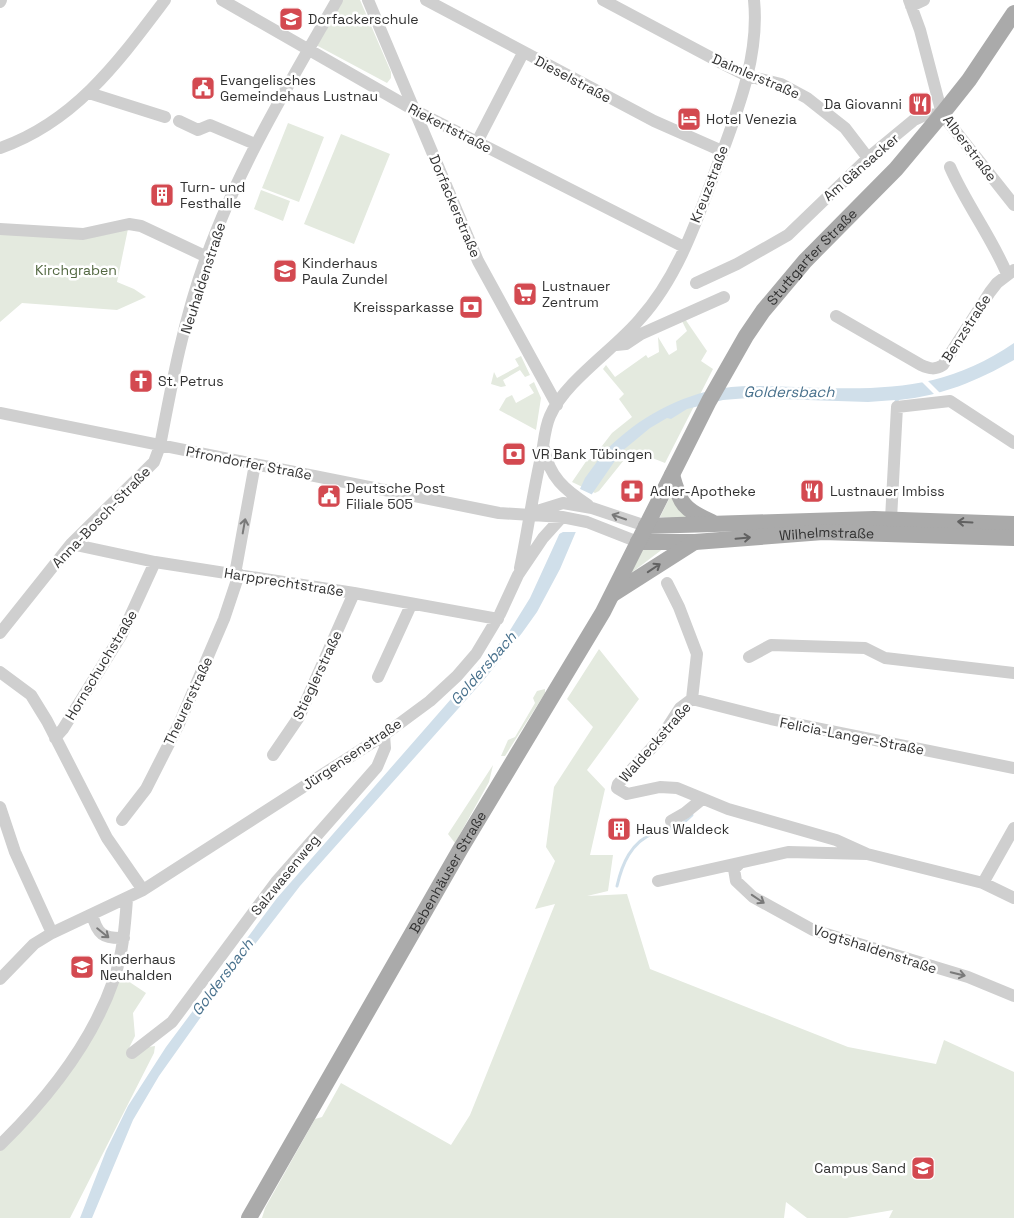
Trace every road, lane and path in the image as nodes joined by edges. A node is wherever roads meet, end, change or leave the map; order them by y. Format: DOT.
graph roads {
  1 [pos="165,0"];
  2 [pos="222,0"];
  3 [pos="337,0"];
  4 [pos="368,0"];
  5 [pos="426,0"];
  6 [pos="603,0"];
  7 [pos="754,0"];
  8 [pos="924,0"];
  9 [pos="910,3"];
  10 [pos="1014,13"];
  11 [pos="309,49"];
  12 [pos="523,53"];
  13 [pos="747,76"];
  14 [pos="89,94"];
  15 [pos="414,110"];
  16 [pos="942,114"];
  17 [pos="165,117"];
  18 [pos="179,121"];
  19 [pos="477,142"];
  20 [pos="255,144"];
  21 [pos="0,148"];
  22 [pos="722,151"];
  23 [pos="868,158"];
  24 [pos="950,167"];
  25 [pos="1014,205"];
  26 [pos="0,229"];
  27 [pos="684,247"];
  28 [pos="207,257"];
  29 [pos="1010,272"];
  30 [pos="696,283"];
  31 [pos="724,297"];
  32 [pos="836,316"];
  33 [pos="613,346"];
  34 [pos="557,405"];
  35 [pos="0,413"];
  36 [pos="1014,442"];
  37 [pos="544,443"];
  38 [pos="160,446"];
  39 [pos="255,464"];
  40 [pos="672,475"];
  41 [pos="566,498"];
  42 [pos="529,514"];
  43 [pos="562,517"];
  44 [pos="891,519"];
  45 [pos="717,524"];
  46 [pos="1014,524"];
  47 [pos="646,526"];
  48 [pos="543,538"];
  49 [pos="1014,538"];
  50 [pos="638,542"];
  51 [pos="695,542"];
  52 [pos="71,544"];
  53 [pos="155,562"];
  54 [pos="237,574"];
  55 [pos="518,575"];
  56 [pos="667,583"];
  57 [pos="354,593"];
  58 [pos="613,594"];
  59 [pos="411,604"];
  60 [pos="498,619"];
  61 [pos="0,633"];
  62 [pos="749,657"];
  63 [pos="0,672"];
  64 [pos="1014,673"];
  65 [pos="378,677"];
  66 [pos="692,699"];
  67 [pos="384,735"];
  68 [pos="54,736"];
  69 [pos="273,755"];
  70 [pos="1014,768"];
  71 [pos="701,800"];
  72 [pos="0,807"];
  73 [pos="122,820"];
  74 [pos="671,821"];
  75 [pos="1014,828"];
  76 [pos="867,854"];
  77 [pos="739,864"];
  78 [pos="658,882"];
  79 [pos="983,883"];
  80 [pos="143,890"];
  81 [pos="1014,898"];
  82 [pos="128,899"];
  83 [pos="92,914"];
  84 [pos="52,933"];
  85 [pos="124,938"];
  86 [pos="0,979"];
  87 [pos="1014,996"];
  88 [pos="132,1053"];
  89 [pos="0,1145"];
  90 [pos="249,1218"];
  1 -- 14 [label="street"];
  2 -- 11 [label="street, Riekertstraße"];
  3 -- 11 [label="street, Neuhaldenstraße"];
  4 -- 15 [label="street, Dorfackerstraße"];
  5 -- 12 [label="street, Dieselstraße"];
  6 -- 13 [label="street, Daimlerstraße"];
  7 -- 13 [label="street, Kreuzstraße"];
  8 -- 9 [label="street"];
  9 -- 16 [label="street, Alberstraße"];
  10 -- 16 [label="main road, Stuttgarter Straße"];
  11 -- 15 [label="street, Riekertstraße"];
  11 -- 20 [label="street, Neuhaldenstraße"];
  12 -- 19 [label="street"];
  12 -- 22 [label="street, Dieselstraße"];
  13 -- 22 [label="street, Kreuzstraße"];
  13 -- 23 [label="street, Daimlerstraße"];
  14 -- 17 [label="street"];
  14 -- 21 [label="street"];
  15 -- 19 [label="street, Riekertstraße"];
  15 -- 34 [label="street, Dorfackerstraße"];
  16 -- 23 [label="street, Am Gänsacker"];
  16 -- 25 [label="street, Alberstraße"];
  16 -- 40 [label="main road, Stuttgarter Straße"];
  18 -- 20 [label="street"];
  19 -- 27 [label="street, Riekertstraße"];
  20 -- 28 [label="street, Neuhaldenstraße"];
  22 -- 27 [label="street, Kreuzstraße"];
  23 -- 30 [label="street, Am Gänsacker"];
  24 -- 29 [label="street, Benzstraße"];
  26 -- 28 [label="street"];
  27 -- 33 [label="street, Kreuzstraße"];
  28 -- 38 [label="street, Neuhaldenstraße"];
  29 -- 32 [label="street, Benzstraße"];
  31 -- 33 [label="street, Kreuzstraße"];
  33 -- 34 [label="street, Kreuzstraße"];
  34 -- 37 [label="street, Kreuzstraße"];
  35 -- 38 [label="street, Pfrondorfer Straße"];
  36 -- 44 [label="street"];
  37 -- 41 [label="street, Kreuzstraße"];
  37 -- 42 [label="street, Kreuzstraße"];
  38 -- 39 [label="street, Pfrondorfer Straße"];
  38 -- 52 [label="street, Anna-Bosch-Straße"];
  39 -- 42 [label="street, Pfrondorfer Straße"];
  54 -- 39 [label="street, Theurerstraße, one-way"];
  40 -- 45 [label="main road"];
  40 -- 47 [label="main road, Stuttgarter Straße"];
  41 -- 42 [label="street, Pfrondorfer Straße"];
  47 -- 41 [label="street, Pfrondorfer Straße, one-way"];
  42 -- 43 [label="street, Pfrondorfer Straße"];
  42 -- 48 [label="street"];
  42 -- 55 [label="street, Jürgensenstraße"];
  43 -- 48 [label="street, Jürgensenstraße"];
  43 -- 50 [label="street, Pfrondorfer Straße"];
  44 -- 45 [label="main road, Wilhelmstraße"];
  46 -- 44 [label="main road, Wilhelmstraße, one-way"];
  45 -- 47 [label="main road, Wilhelmstraße"];
  47 -- 50 [label="main road, Bebenhäuser Straße"];
  48 -- 55 [label="street, Jürgensenstraße"];
  51 -- 49 [label="main road, Wilhelmstraße, one-way"];
  50 -- 51 [label="main road, Wilhelmstraße"];
  50 -- 58 [label="main road, Bebenhäuser Straße"];
  58 -- 51 [label="main road, one-way"];
  52 -- 53 [label="street, Harpprechtstraße"];
  52 -- 61 [label="street, Anna-Bosch-Straße"];
  53 -- 54 [label="street, Harpprechtstraße"];
  53 -- 68 [label="street, Hornschuchstraße"];
  54 -- 57 [label="street, Harpprechtstraße"];
  54 -- 73 [label="street, Theurerstraße"];
  55 -- 60 [label="street, Jürgensenstraße"];
  56 -- 66 [label="street, Waldeckstraße"];
  57 -- 59 [label="street, Harpprechtstraße"];
  57 -- 69 [label="street, Stieglerstraße"];
  58 -- 90 [label="main road, Bebenhäuser Straße"];
  59 -- 60 [label="street, Harpprechtstraße"];
  59 -- 65 [label="street"];
  60 -- 67 [label="street, Jürgensenstraße"];
  62 -- 64 [label="street"];
  63 -- 68 [label="street"];
  66 -- 70 [label="street, Felicia-Langer-Straße"];
  66 -- 71 [label="street, Waldeckstraße"];
  67 -- 80 [label="street, Jürgensenstraße"];
  67 -- 88 [label="street, Salzwasenweg"];
  68 -- 80 [label="street"];
  71 -- 74 [label="street"];
  71 -- 76 [label="street, Waldeckstraße"];
  72 -- 84 [label="street"];
  75 -- 79 [label="street"];
  76 -- 77 [label="street"];
  76 -- 79 [label="street"];
  77 -- 78 [label="street"];
  77 -- 87 [label="street, Vogtshaldenstraße, one-way"];
  79 -- 81 [label="street"];
  80 -- 82 [label="street, Jürgensenstraße"];
  82 -- 83 [label="street, Jürgensenstraße"];
  82 -- 85 [label="street"];
  83 -- 84 [label="street, Jürgensenstraße"];
  83 -- 85 [label="street, one-way"];
  84 -- 86 [label="street, Jürgensenstraße"];
  85 -- 89 [label="street"];
}
